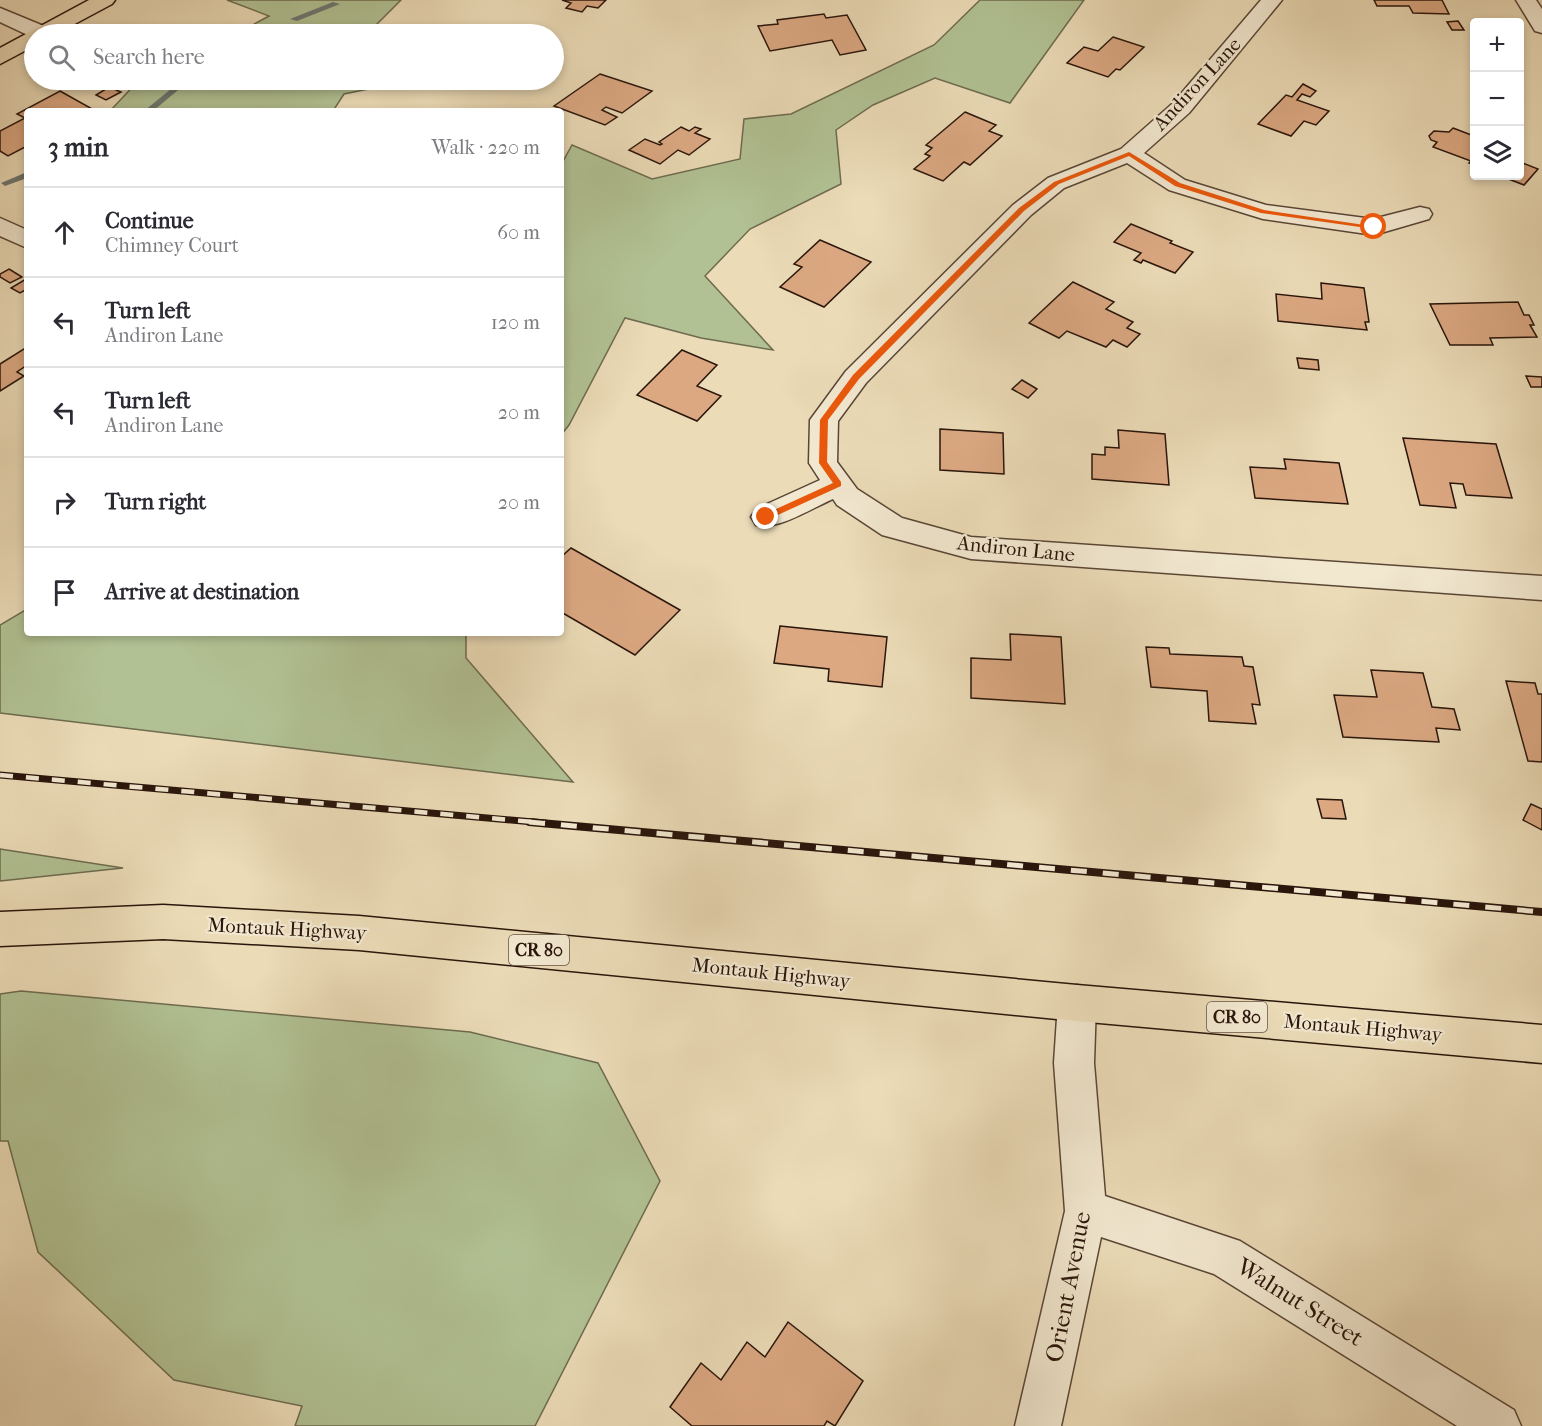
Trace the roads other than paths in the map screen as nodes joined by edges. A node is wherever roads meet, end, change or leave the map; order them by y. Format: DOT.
graph roads {
  1 [pos="105,0"];
  2 [pos="1272,0"];
  3 [pos="1526,0"];
  4 [pos="0,14"];
  5 [pos="60,24"];
  6 [pos="24,27"];
  7 [pos="1542,27"];
  8 [pos="24,43"];
  9 [pos="0,57"];
  10 [pos="1129,154"];
  11 [pos="1420,214"];
  12 [pos="0,226"];
  13 [pos="24,238"];
  14 [pos="838,484"];
  15 [pos="766,517"];
  16 [pos="1542,588"];
  17 [pos="0,929"];
  18 [pos="1077,1003"];
  19 [pos="1542,1044"];
  20 [pos="1086,1211"];
  21 [pos="1038,1426"];
  22 [pos="1498,1426"];
  1 -- 5 [label="main road"];
  2 -- 10 [label="street, Andiron Lane"];
  3 -- 7 [label="street"];
  4 -- 6 [label="street"];
  8 -- 9 [label="main road"];
  10 -- 11 [label="street"];
  10 -- 14 [label="street, Andiron Lane"];
  12 -- 13 [label="street"];
  14 -- 15 [label="street"];
  14 -- 16 [label="street, Andiron Lane"];
  17 -- 18 [label="main road, Montauk Highway / CR 80"];
  18 -- 19 [label="main road, Montauk Highway / CR 80"];
  18 -- 20 [label="street, Orient Avenue"];
  20 -- 21 [label="street, Orient Avenue"];
  20 -- 22 [label="street, Walnut Street"];
}
